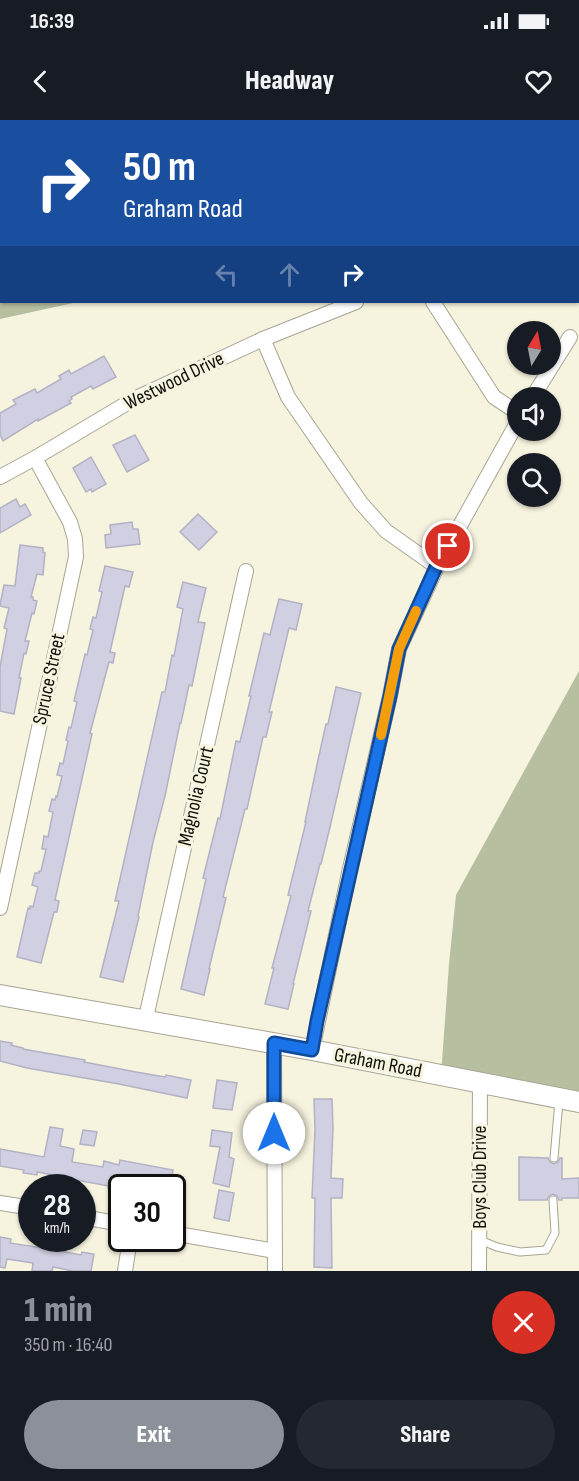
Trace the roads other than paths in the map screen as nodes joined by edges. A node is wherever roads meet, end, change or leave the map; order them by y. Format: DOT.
graph roads {
  1 [pos="353,303"];
  2 [pos="435,303"];
  3 [pos="570,338"];
  4 [pos="263,339"];
  5 [pos="539,387"];
  6 [pos="507,405"];
  7 [pos="507,441"];
  8 [pos="35,458"];
  9 [pos="0,477"];
  10 [pos="436,567"];
  11 [pos="246,571"];
  12 [pos="0,908"];
  13 [pos="0,995"];
  14 [pos="145,1022"];
  15 [pos="274,1043"];
  16 [pos="312,1050"];
  17 [pos="480,1083"];
  18 [pos="559,1098"];
  19 [pos="579,1102"];
  20 [pos="554,1158"];
  21 [pos="553,1200"];
  22 [pos="0,1203"];
  23 [pos="18,1206"];
  24 [pos="186,1235"];
  25 [pos="480,1240"];
  26 [pos="275,1251"];
  27 [pos="128,1252"];
  28 [pos="125,1271"];
  29 [pos="275,1271"];
  30 [pos="479,1271"];
  1 -- 4 [label="street, Westwood Drive"];
  2 -- 6 [label="street"];
  3 -- 5 [label="street"];
  4 -- 8 [label="street, Westwood Drive"];
  4 -- 10 [label="street"];
  7 -- 10 [label="street"];
  8 -- 9 [label="street, Westwood Drive"];
  8 -- 12 [label="street, Spruce Street"];
  10 -- 16 [label="street"];
  11 -- 14 [label="street, Magnolia Court"];
  13 -- 14 [label="main road, Graham Road"];
  14 -- 15 [label="main road, Graham Road"];
  15 -- 16 [label="main road, Graham Road"];
  15 -- 26 [label="street"];
  16 -- 17 [label="main road, Graham Road"];
  17 -- 18 [label="main road, Graham Road"];
  17 -- 25 [label="street, Boys Club Drive"];
  18 -- 19 [label="main road, Graham Road"];
  18 -- 20 [label="lane"];
  21 -- 25 [label="lane"];
  22 -- 23 [label="street"];
  24 -- 26 [label="street"];
  25 -- 30 [label="street, Boys Club Drive"];
  26 -- 29 [label="street"];
  27 -- 28 [label="street"];
}
